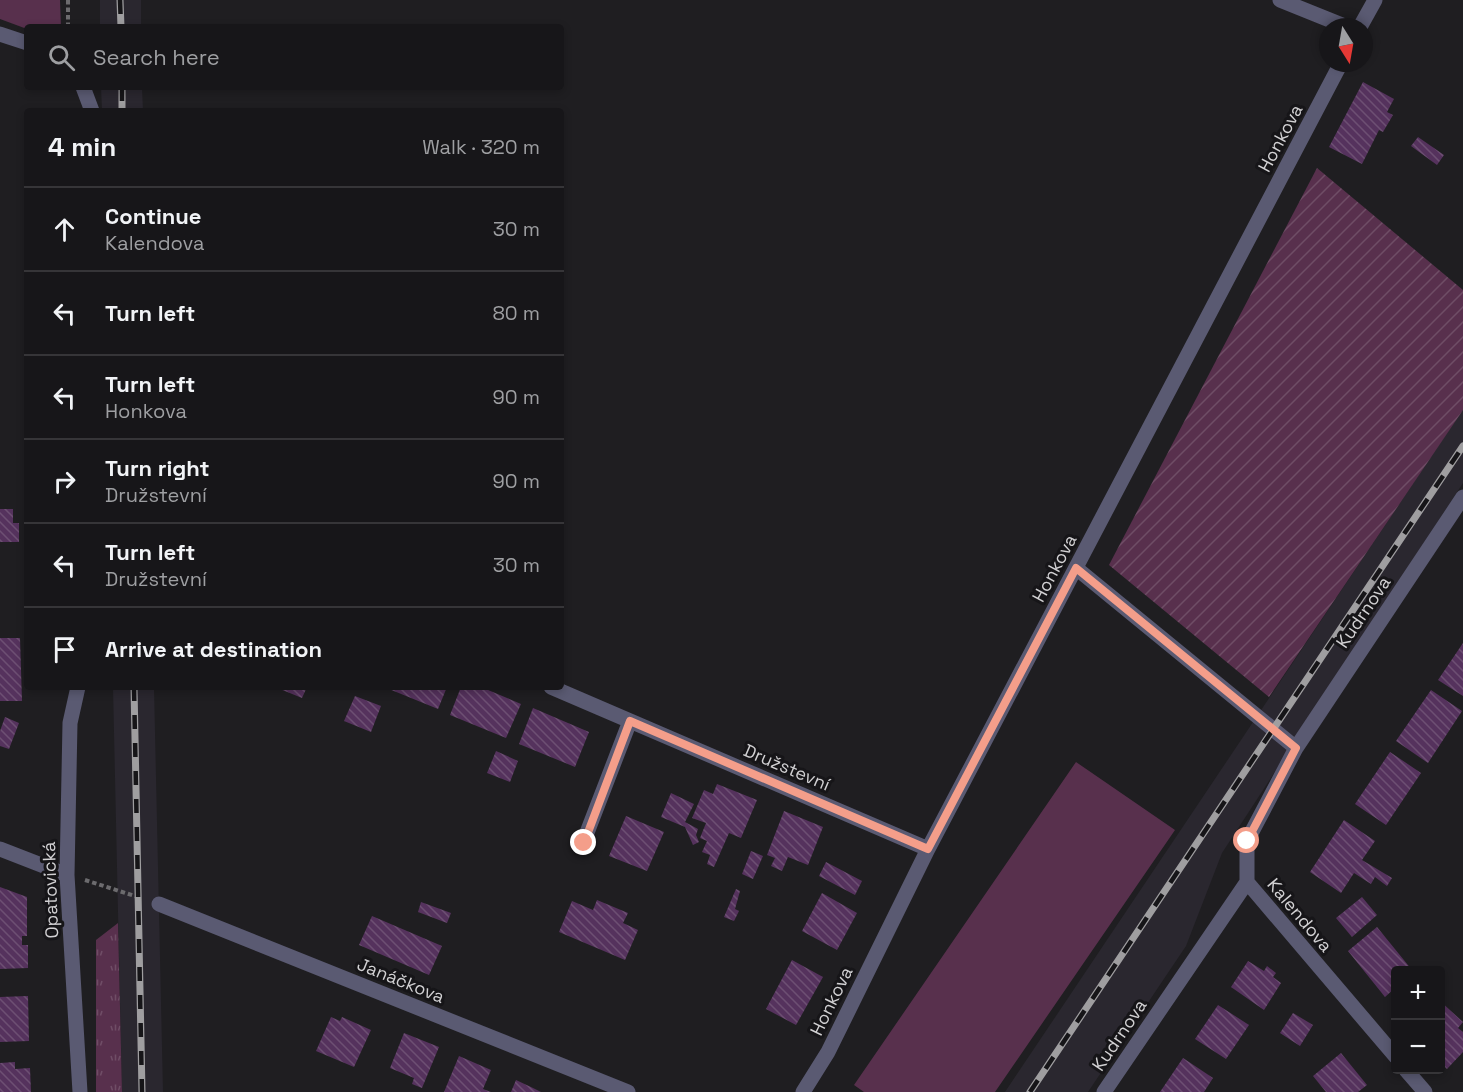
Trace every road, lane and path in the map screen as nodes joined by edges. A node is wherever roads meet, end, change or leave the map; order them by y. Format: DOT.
graph roads {
  1 [pos="68,0"];
  2 [pos="1280,0"];
  3 [pos="1376,0"];
  4 [pos="1325,18"];
  5 [pos="1365,18"];
  6 [pos="68,24"];
  7 [pos="0,34"];
  8 [pos="24,42"];
  9 [pos="1336,72"];
  10 [pos="84,90"];
  11 [pos="91,108"];
  12 [pos="1463,497"];
  13 [pos="1076,568"];
  14 [pos="77,690"];
  15 [pos="558,690"];
  16 [pos="630,721"];
  17 [pos="1296,748"];
  18 [pos="584,843"];
  19 [pos="0,849"];
  20 [pos="928,849"];
  21 [pos="67,874"];
  22 [pos="1247,882"];
  23 [pos="159,904"];
  24 [pos="1391,1052"];
  25 [pos="1409,1074"];
  26 [pos="80,1092"];
  27 [pos="628,1092"];
  28 [pos="802,1092"];
  29 [pos="1104,1092"];
  30 [pos="1425,1092"];
  1 -- 6 [label="path"];
  2 -- 4 [label="street"];
  3 -- 5 [label="street"];
  7 -- 8 [label="street"];
  9 -- 13 [label="street, Honkova"];
  10 -- 11 [label="street"];
  12 -- 17 [label="street, Kudrnova"];
  13 -- 17 [label="street"];
  13 -- 20 [label="street, Honkova"];
  14 -- 21 [label="street, Opatovická"];
  15 -- 16 [label="street, Družstevní"];
  16 -- 18 [label="street"];
  16 -- 20 [label="street, Družstevní"];
  17 -- 22 [label="street, Kalendova"];
  19 -- 21 [label="street"];
  20 -- 28 [label="street, Honkova"];
  21 -- 23 [label="path"];
  21 -- 26 [label="street, Opatovická"];
  22 -- 24 [label="street, Kalendova"];
  22 -- 29 [label="street, Kudrnova"];
  23 -- 27 [label="street, Janáčkova"];
  25 -- 30 [label="street"];
}
